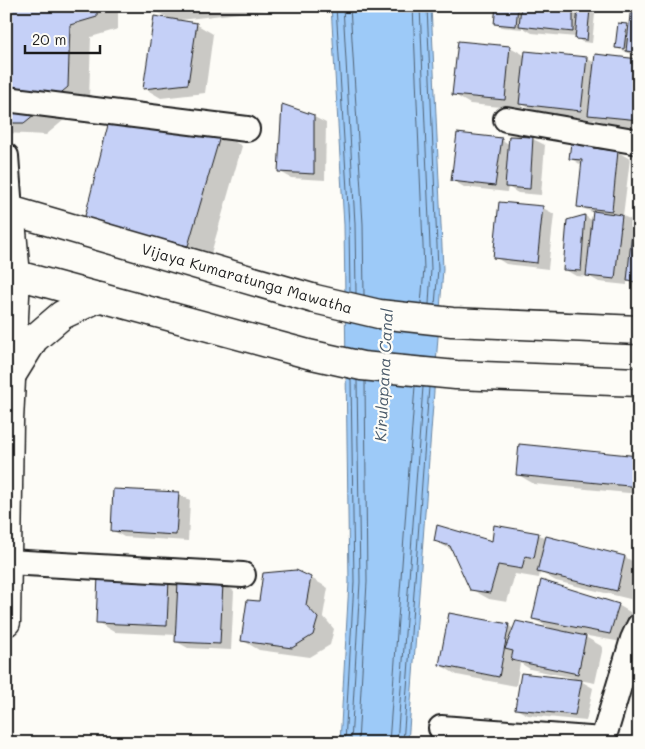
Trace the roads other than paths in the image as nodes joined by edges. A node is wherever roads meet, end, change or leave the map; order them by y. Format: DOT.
graph roads {
  1 [pos="6,99"];
  2 [pos="506,119"];
  3 [pos="247,129"];
  4 [pos="639,142"];
  5 [pos="6,156"];
  6 [pos="8,210"];
  7 [pos="11,273"];
  8 [pos="100,297"];
  9 [pos="639,330"];
  10 [pos="9,368"];
  11 [pos="639,382"];
  12 [pos="8,562"];
  13 [pos="243,575"];
  14 [pos="6,622"];
  15 [pos="639,626"];
  16 [pos="440,728"];
  17 [pos="602,742"];
  1 -- 3 [label="street"];
  2 -- 4 [label="street"];
  5 -- 6 [label="street"];
  6 -- 7 [label="main road"];
  6 -- 9 [label="main road, Vijaya Kumaratunga Mawatha"];
  7 -- 8 [label="main road"];
  7 -- 10 [label="main road"];
  8 -- 10 [label="main road"];
  8 -- 11 [label="main road"];
  10 -- 12 [label="main road"];
  12 -- 13 [label="street"];
  12 -- 14 [label="main road"];
  15 -- 17 [label="street"];
  16 -- 17 [label="street"];
}
